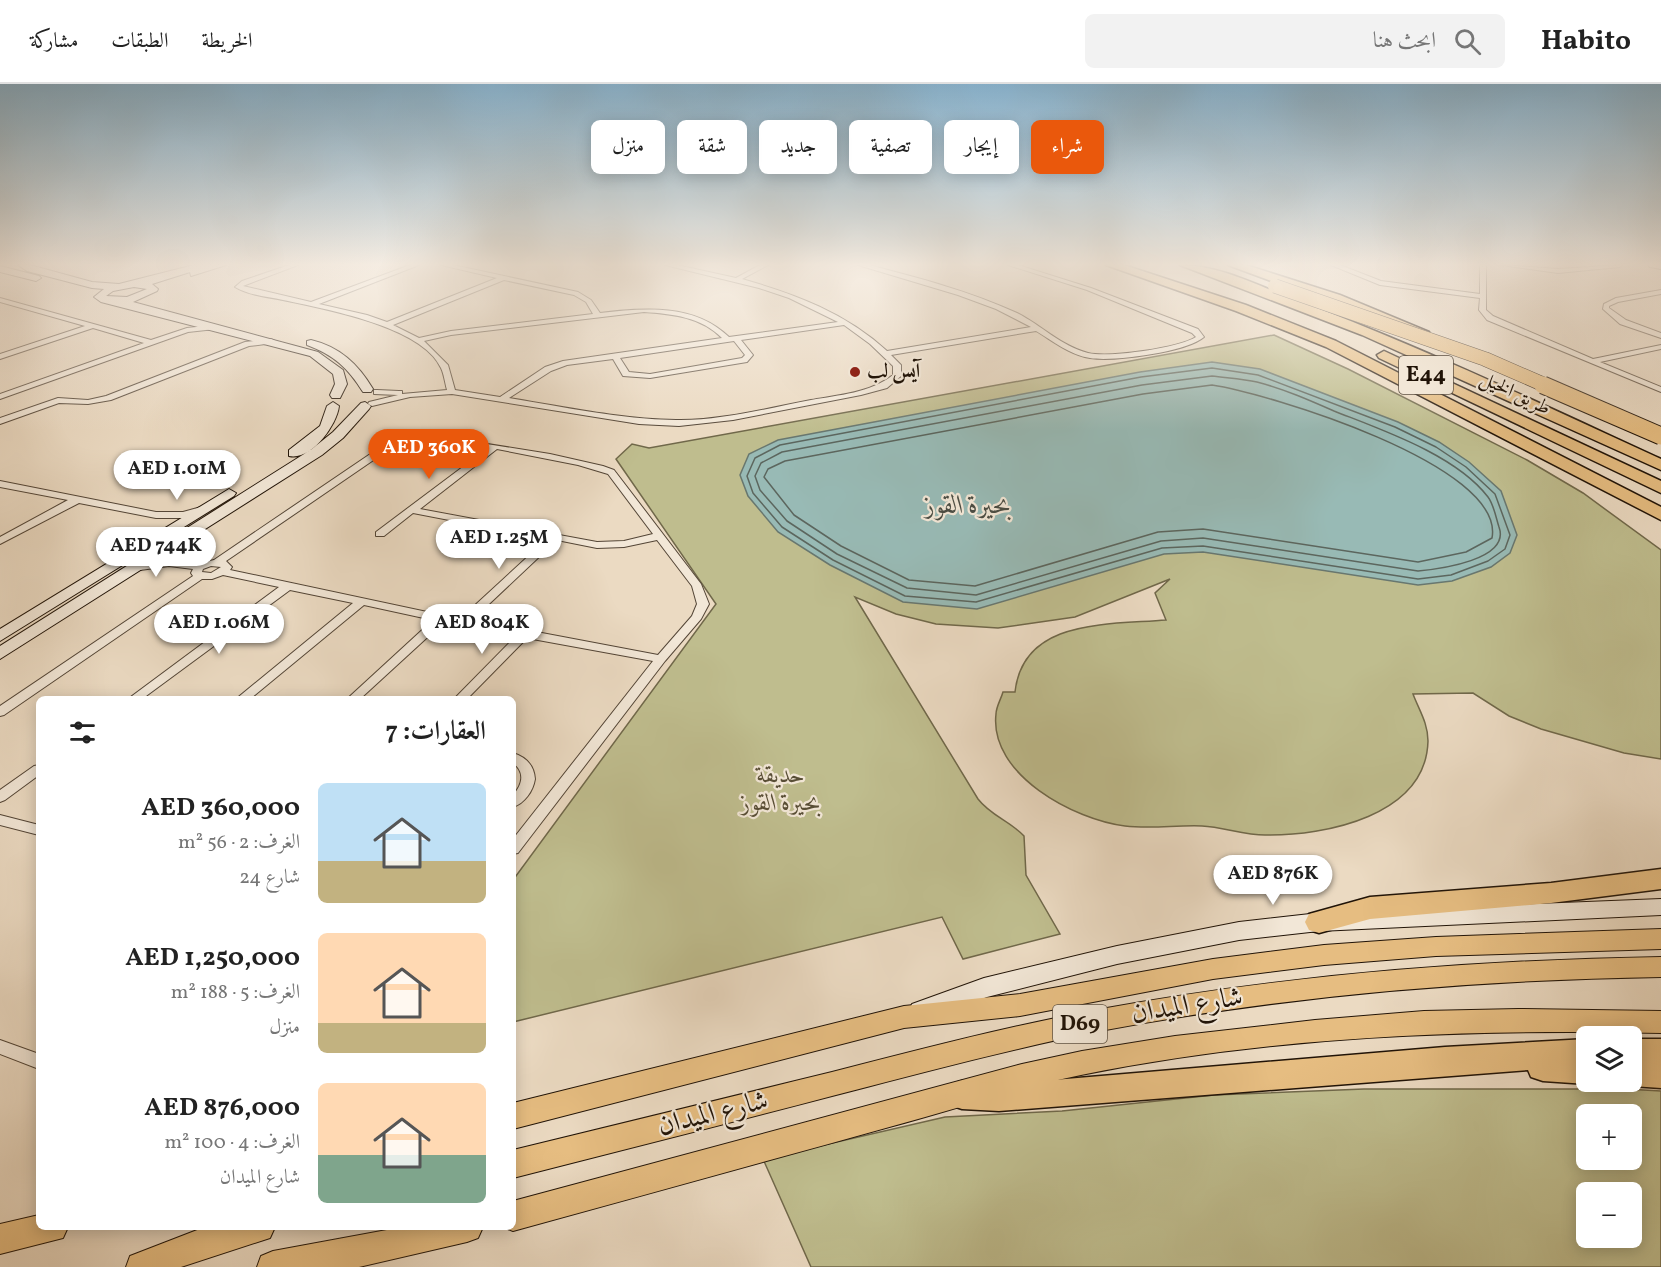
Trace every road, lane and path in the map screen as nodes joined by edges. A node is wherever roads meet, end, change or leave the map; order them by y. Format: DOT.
graph roads {
  1 [pos="72,320"];
  2 [pos="194,320"];
  3 [pos="224,320"];
  4 [pos="374,320"];
  5 [pos="398,320"];
  6 [pos="555,320"];
  7 [pos="699,320"];
  8 [pos="842,320"];
  9 [pos="1023,320"];
  10 [pos="1169,320"];
  11 [pos="1272,320"];
  12 [pos="1297,320"];
  13 [pos="1338,320"];
  14 [pos="1372,320"];
  15 [pos="1376,320"];
  16 [pos="1392,320"];
  17 [pos="1495,320"];
  18 [pos="1621,320"];
  19 [pos="197,321"];
  20 [pos="845,322"];
  21 [pos="389,324"];
  22 [pos="93,326"];
  23 [pos="218,327"];
  24 [pos="1039,328"];
  25 [pos="187,330"];
  26 [pos="1661,336"];
  27 [pos="731,339"];
  28 [pos="419,340"];
  29 [pos="271,341"];
  30 [pos="152,343"];
  31 [pos="1661,347"];
  32 [pos="885,354"];
  33 [pos="2,355"];
  34 [pos="615,356"];
  35 [pos="1591,361"];
  36 [pos="1371,363"];
  37 [pos="1661,390"];
  38 [pos="452,392"];
  39 [pos="421,394"];
  40 [pos="1546,394"];
  41 [pos="0,398"];
  42 [pos="370,398"];
  43 [pos="503,399"];
  44 [pos="335,401"];
  45 [pos="1535,407"];
  46 [pos="0,421"];
  47 [pos="1661,436"];
  48 [pos="1661,443"];
  49 [pos="494,448"];
  50 [pos="1661,448"];
  51 [pos="1661,465"];
  52 [pos="1577,471"];
  53 [pos="0,484"];
  54 [pos="1661,488"];
  55 [pos="78,499"];
  56 [pos="1661,502"];
  57 [pos="201,510"];
  58 [pos="412,510"];
  59 [pos="1661,514"];
  60 [pos="156,515"];
  61 [pos="1661,523"];
  62 [pos="168,531"];
  63 [pos="380,534"];
  64 [pos="659,536"];
  65 [pos="555,537"];
  66 [pos="0,542"];
  67 [pos="164,549"];
  68 [pos="177,564"];
  69 [pos="220,567"];
  70 [pos="134,568"];
  71 [pos="199,572"];
  72 [pos="286,587"];
  73 [pos="360,603"];
  74 [pos="441,619"];
  75 [pos="462,623"];
  76 [pos="526,633"];
  77 [pos="0,636"];
  78 [pos="0,654"];
  79 [pos="661,659"];
  80 [pos="138,696"];
  81 [pos="246,696"];
  82 [pos="356,696"];
  83 [pos="463,696"];
  84 [pos="0,712"];
  85 [pos="516,758"];
  86 [pos="36,771"];
  87 [pos="0,798"];
  88 [pos="517,800"];
  89 [pos="546,804"];
  90 [pos="0,808"];
  91 [pos="6,821"];
  92 [pos="36,829"];
  93 [pos="516,845"];
  94 [pos="1661,879"];
  95 [pos="1661,907"];
  96 [pos="1319,922"];
  97 [pos="1661,939"];
  98 [pos="1661,967"];
  99 [pos="904,1017"];
  100 [pos="1661,1022"];
  101 [pos="0,1047"];
  102 [pos="1642,1053"];
  103 [pos="1661,1053"];
  104 [pos="1576,1054"];
  105 [pos="36,1061"];
  106 [pos="1445,1061"];
  107 [pos="1576,1069"];
  108 [pos="1642,1073"];
  109 [pos="1661,1074"];
  110 [pos="962,1095"];
  111 [pos="516,1115"];
  112 [pos="516,1163"];
  113 [pos="516,1215"];
  114 [pos="39,1230"];
  115 [pos="248,1230"];
  116 [pos="455,1230"];
  117 [pos="0,1239"];
  118 [pos="142,1267"];
  119 [pos="273,1267"];
  1 -- 22 [label="street"];
  2 -- 19 [label="street"];
  3 -- 42 [label="street"];
  4 -- 21 [label="street"];
  5 -- 21 [label="street"];
  6 -- 28 [label="street"];
  7 -- 27 [label="street"];
  8 -- 20 [label="street"];
  9 -- 24 [label="street"];
  10 -- 24 [label="street"];
  11 -- 36 [label="highway"];
  12 -- 54 [label="highway, طريق الخيل / E44"];
  13 -- 45 [label="highway, طريق الخيل / E44"];
  14 -- 47 [label="highway, bridge"];
  15 -- 45 [label="highway"];
  16 -- 40 [label="highway"];
  17 -- 35 [label="street"];
  18 -- 26 [label="street"];
  19 -- 23 [label="street"];
  19 -- 25 [label="street"];
  20 -- 27 [label="street"];
  20 -- 32 [label="street"];
  21 -- 28 [label="street"];
  22 -- 30 [label="street"];
  22 -- 33 [label="street"];
  23 -- 25 [label="street"];
  23 -- 29 [label="street"];
  24 -- 32 [label="street"];
  25 -- 30 [label="street"];
  27 -- 34 [label="street"];
  27 -- 34 [label="street"];
  28 -- 38 [label="street"];
  29 -- 44 [label="street"];
  29 -- 46 [label="street"];
  30 -- 41 [label="street"];
  31 -- 35 [label="street"];
  32 -- 43 [label="street"];
  34 -- 43 [label="street"];
  35 -- 37 [label="street"];
  36 -- 52 [label="highway"];
  36 -- 56 [label="highway"];
  38 -- 39 [label="street"];
  38 -- 43 [label="street"];
  39 -- 42 [label="street"];
  39 -- 42 [label="street"];
  40 -- 48 [label="highway"];
  40 -- 50 [label="highway"];
  42 -- 44 [label="street"];
  42 -- 44 [label="street"];
  42 -- 67 [label="street"];
  44 -- 57 [label="street"];
  45 -- 51 [label="highway, طريق الخيل / E44"];
  49 -- 58 [label="street"];
  49 -- 64 [label="street"];
  49 -- 69 [label="street"];
  52 -- 59 [label="highway"];
  52 -- 61 [label="highway"];
  53 -- 55 [label="street"];
  55 -- 60 [label="street"];
  55 -- 66 [label="street"];
  57 -- 60 [label="street"];
  57 -- 62 [label="street"];
  58 -- 63 [label="street"];
  58 -- 65 [label="street"];
  60 -- 62 [label="street"];
  62 -- 77 [label="street"];
  64 -- 65 [label="street"];
  64 -- 79 [label="street"];
  65 -- 75 [label="street"];
  67 -- 68 [label="street"];
  67 -- 70 [label="street"];
  68 -- 70 [label="street"];
  68 -- 71 [label="street"];
  69 -- 71 [label="street"];
  69 -- 72 [label="street"];
  70 -- 78 [label="street"];
  71 -- 84 [label="street"];
  72 -- 73 [label="street"];
  72 -- 80 [label="street"];
  73 -- 74 [label="street"];
  73 -- 81 [label="street"];
  74 -- 75 [label="street"];
  74 -- 82 [label="street"];
  75 -- 76 [label="street"];
  76 -- 79 [label="street"];
  76 -- 83 [label="street"];
  79 -- 89 [label="street"];
  85 -- 88 [label="street"];
  86 -- 87 [label="street"];
  87 -- 90 [label="street"];
  88 -- 89 [label="street"];
  89 -- 93 [label="street"];
  90 -- 91 [label="street"];
  91 -- 92 [label="street"];
  94 -- 96 [label="highway"];
  95 -- 96 [label="street"];
  96 -- 99 [label="street"];
  97 -- 99 [label="main road, شارع الميدان / D69"];
  98 -- 112 [label="main road, شارع الميدان / D69"];
  99 -- 111 [label="main road, شارع الميدان / D69"];
  100 -- 110 [label="main road"];
  101 -- 105 [label="street"];
  102 -- 103 [label="highway"];
  104 -- 106 [label="highway"];
  106 -- 107 [label="highway"];
  106 -- 110 [label="highway"];
  108 -- 109 [label="highway"];
  110 -- 113 [label="main road"];
  114 -- 117 [label="main road"];
  115 -- 118 [label="main road"];
  116 -- 119 [label="main road"];
}
